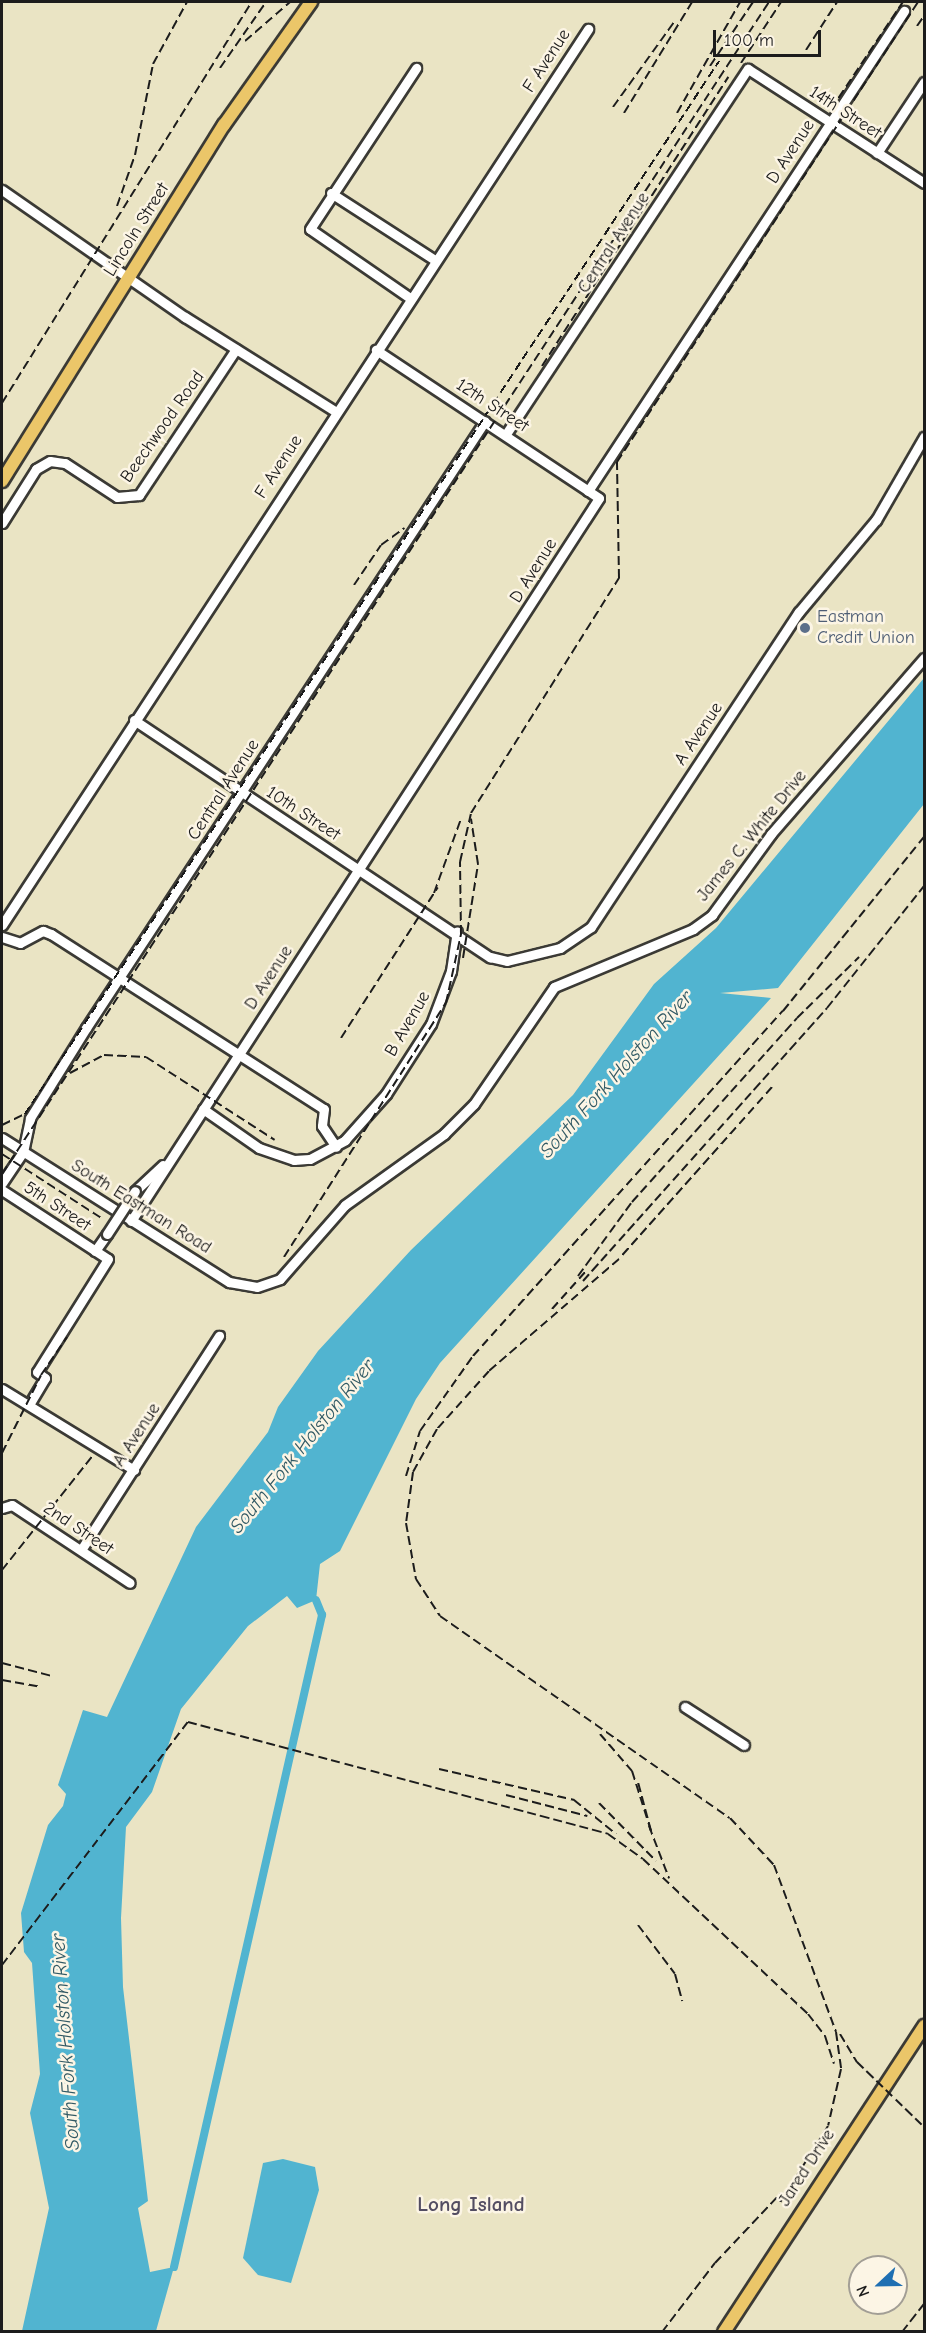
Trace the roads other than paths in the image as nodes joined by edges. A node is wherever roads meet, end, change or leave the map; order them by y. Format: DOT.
graph roads {
  1 [pos="311,2"];
  2 [pos="904,11"];
  3 [pos="588,29"];
  4 [pos="416,68"];
  5 [pos="748,69"];
  6 [pos="924,82"];
  7 [pos="830,123"];
  8 [pos="877,153"];
  9 [pos="924,183"];
  10 [pos="2,190"];
  11 [pos="332,193"];
  12 [pos="435,260"];
  13 [pos="129,277"];
  14 [pos="410,298"];
  15 [pos="236,349"];
  16 [pos="376,350"];
  17 [pos="335,411"];
  18 [pos="485,421"];
  19 [pos="506,434"];
  20 [pos="924,437"];
  21 [pos="921,449"];
  22 [pos="2,482"];
  23 [pos="588,491"];
  24 [pos="2,523"];
  25 [pos="924,658"];
  26 [pos="134,720"];
  27 [pos="242,793"];
  28 [pos="359,870"];
  29 [pos="2,925"];
  30 [pos="457,931"];
  31 [pos="2,937"];
  32 [pos="119,979"];
  33 [pos="239,1055"];
  34 [pos="203,1109"];
  35 [pos="2,1138"];
  36 [pos="336,1147"];
  37 [pos="23,1152"];
  38 [pos="175,1153"];
  39 [pos="2,1183"];
  40 [pos="2,1191"];
  41 [pos="131,1221"];
  42 [pos="95,1251"];
  43 [pos="270,1285"];
  44 [pos="219,1336"];
  45 [pos="2,1389"];
  46 [pos="28,1405"];
  47 [pos="134,1470"];
  48 [pos="4,1507"];
  49 [pos="81,1550"];
  50 [pos="130,1583"];
  51 [pos="685,1707"];
  52 [pos="744,1745"];
  53 [pos="924,2026"];
  54 [pos="724,2331"];
  1 -- 13 [label="main road, Lincoln Street"];
  2 -- 7 [label="street, D Avenue"];
  3 -- 12 [label="street, F Avenue"];
  4 -- 11 [label="street"];
  5 -- 7 [label="street, 14th Street"];
  5 -- 19 [label="street, Central Avenue"];
  6 -- 8 [label="street"];
  7 -- 8 [label="street, 14th Street"];
  7 -- 23 [label="street, D Avenue"];
  8 -- 9 [label="street, 14th Street"];
  10 -- 13 [label="street"];
  11 -- 12 [label="street"];
  11 -- 14 [label="street"];
  12 -- 14 [label="street, F Avenue"];
  13 -- 15 [label="street"];
  13 -- 22 [label="main road, Lincoln Street"];
  14 -- 16 [label="street, F Avenue"];
  15 -- 17 [label="street"];
  15 -- 24 [label="street, Beechwood Road"];
  16 -- 17 [label="street, F Avenue"];
  16 -- 18 [label="street, 12th Street"];
  17 -- 26 [label="street, F Avenue"];
  18 -- 19 [label="street, 12th Street"];
  18 -- 27 [label="street, Central Avenue"];
  19 -- 23 [label="street, 12th Street"];
  20 -- 21 [label="street, A Avenue"];
  21 -- 30 [label="street, A Avenue"];
  23 -- 28 [label="street, D Avenue"];
  25 -- 43 [label="street, James C. White Drive"];
  26 -- 27 [label="street, 10th Street"];
  26 -- 29 [label="street, F Avenue"];
  27 -- 28 [label="street, 10th Street"];
  27 -- 32 [label="street, Central Avenue"];
  28 -- 30 [label="street, 10th Street"];
  28 -- 33 [label="street, D Avenue"];
  30 -- 36 [label="street, B Avenue"];
  31 -- 32 [label="street"];
  32 -- 33 [label="street"];
  32 -- 37 [label="street, Central Avenue"];
  33 -- 34 [label="street, D Avenue"];
  33 -- 36 [label="street"];
  34 -- 36 [label="street"];
  34 -- 38 [label="street, D Avenue"];
  35 -- 37 [label="street, South Eastman Road"];
  37 -- 39 [label="street, Central Avenue"];
  37 -- 41 [label="street, South Eastman Road"];
  38 -- 41 [label="street, D Avenue"];
  38 -- 42 [label="street, D Avenue, bridge"];
  40 -- 42 [label="street, 5th Street"];
  41 -- 43 [label="street, South Eastman Road"];
  42 -- 46 [label="street"];
  44 -- 47 [label="street, A Avenue"];
  45 -- 46 [label="street"];
  46 -- 47 [label="street"];
  47 -- 49 [label="street, A Avenue"];
  48 -- 49 [label="street, 2nd Street"];
  49 -- 50 [label="street, 2nd Street"];
  51 -- 52 [label="street"];
  53 -- 54 [label="main road, Jared Drive"];
}
